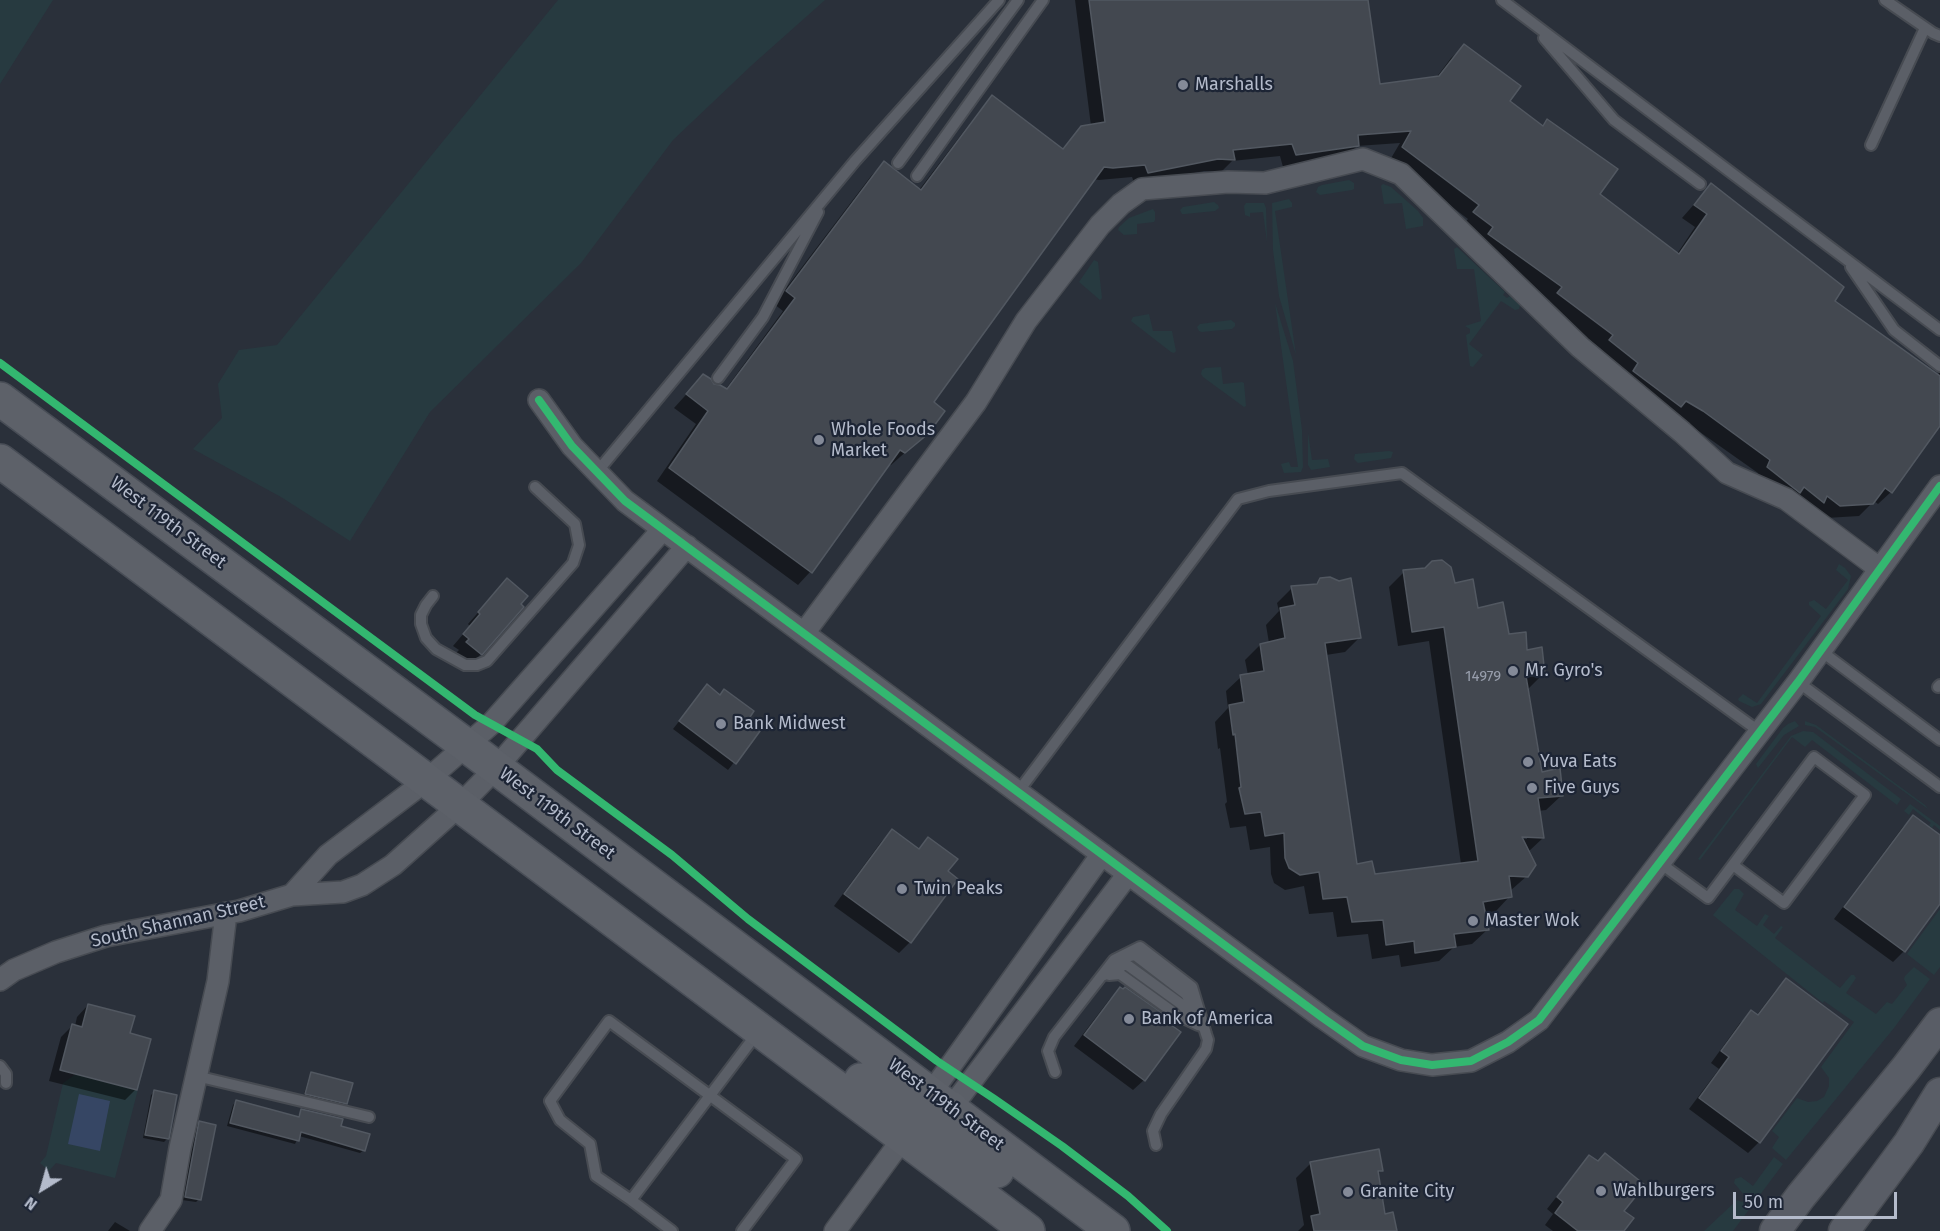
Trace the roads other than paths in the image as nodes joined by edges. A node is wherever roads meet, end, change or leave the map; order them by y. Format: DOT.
graph roads {
  1 [pos="999,0"];
  2 [pos="1018,0"];
  3 [pos="1043,0"];
  4 [pos="1502,0"];
  5 [pos="1885,0"];
  6 [pos="1529,21"];
  7 [pos="1925,28"];
  8 [pos="1940,36"];
  9 [pos="1871,145"];
  10 [pos="898,163"];
  11 [pos="917,176"];
  12 [pos="1700,184"];
  13 [pos="827,194"];
  14 [pos="1845,259"];
  15 [pos="1940,330"];
  16 [pos="1940,366"];
  17 [pos="718,378"];
  18 [pos="0,399"];
  19 [pos="539,400"];
  20 [pos="0,461"];
  21 [pos="597,472"];
  22 [pos="1940,486"];
  23 [pos="535,487"];
  24 [pos="663,529"];
  25 [pos="687,546"];
  26 [pos="1880,569"];
  27 [pos="433,596"];
  28 [pos="804,633"];
  29 [pos="1821,651"];
  30 [pos="1798,682"];
  31 [pos="1760,732"];
  32 [pos="1940,740"];
  33 [pos="447,763"];
  34 [pos="478,787"];
  35 [pos="1940,787"];
  36 [pos="1018,792"];
  37 [pos="1102,854"];
  38 [pos="1660,863"];
  39 [pos="1733,864"];
  40 [pos="1128,874"];
  41 [pos="292,895"];
  42 [pos="226,913"];
  43 [pos="656,952"];
  44 [pos="1100,976"];
  45 [pos="0,980"];
  46 [pos="1940,1023"];
  47 [pos="1204,1028"];
  48 [pos="760,1030"];
  49 [pos="0,1066"];
  50 [pos="1055,1072"];
  51 [pos="196,1076"];
  52 [pos="6,1083"];
  53 [pos="1940,1093"];
  54 [pos="711,1096"];
  55 [pos="941,1101"];
  56 [pos="369,1117"];
  57 [pos="904,1137"];
  58 [pos="1156,1145"];
  59 [pos="631,1200"];
  60 [pos="1850,1229"];
  61 [pos="150,1231"];
  62 [pos="672,1231"];
  63 [pos="742,1231"];
  64 [pos="835,1231"];
  65 [pos="1028,1231"];
  66 [pos="1093,1231"];
  67 [pos="1113,1231"];
  68 [pos="1775,1231"];
  1 -- 13 [label="lane"];
  2 -- 10 [label="lane"];
  3 -- 11 [label="lane"];
  4 -- 6 [label="lane"];
  5 -- 7 [label="lane"];
  6 -- 12 [label="lane"];
  6 -- 14 [label="lane"];
  7 -- 8 [label="lane"];
  7 -- 9 [label="lane"];
  13 -- 17 [label="lane"];
  13 -- 21 [label="lane"];
  14 -- 15 [label="lane"];
  14 -- 16 [label="lane"];
  18 -- 33 [label="main road, West 119th Street"];
  19 -- 21 [label="street"];
  20 -- 33 [label="main road, West 119th Street"];
  21 -- 24 [label="street"];
  22 -- 26 [label="street"];
  23 -- 27 [label="lane"];
  24 -- 25 [label="street"];
  24 -- 33 [label="street"];
  25 -- 28 [label="street"];
  25 -- 34 [label="street, South Shannan Street"];
  26 -- 28 [label="street"];
  26 -- 29 [label="street"];
  28 -- 36 [label="street"];
  29 -- 30 [label="street"];
  29 -- 32 [label="lane"];
  30 -- 31 [label="street"];
  30 -- 35 [label="lane"];
  31 -- 36 [label="lane"];
  31 -- 38 [label="street"];
  33 -- 34 [label="main road, West 119th Street"];
  33 -- 34 [label="main road, West 119th Street"];
  33 -- 41 [label="street"];
  34 -- 41 [label="street, South Shannan Street"];
  34 -- 43 [label="main road, West 119th Street"];
  34 -- 55 [label="main road, West 119th Street"];
  36 -- 37 [label="street"];
  37 -- 40 [label="street"];
  37 -- 55 [label="street"];
  38 -- 39 [label="lane"];
  38 -- 40 [label="street"];
  39 -- 39 [label="lane"];
  40 -- 55 [label="street"];
  41 -- 42 [label="street, South Shannan Street"];
  42 -- 45 [label="street, South Shannan Street"];
  42 -- 51 [label="street"];
  43 -- 48 [label="main road, West 119th Street"];
  43 -- 55 [label="main road"];
  44 -- 47 [label="lane"];
  44 -- 47 [label="lane"];
  44 -- 50 [label="lane"];
  46 -- 68 [label="main road"];
  47 -- 58 [label="lane"];
  48 -- 54 [label="lane"];
  48 -- 57 [label="main road, West 119th Street"];
  49 -- 52 [label="lane"];
  51 -- 56 [label="lane"];
  51 -- 61 [label="street"];
  53 -- 60 [label="main road"];
  54 -- 59 [label="lane"];
  54 -- 59 [label="lane"];
  54 -- 63 [label="lane"];
  55 -- 67 [label="main road, West 119th Street"];
  57 -- 64 [label="street"];
  57 -- 65 [label="main road, West 119th Street"];
  57 -- 66 [label="main road"];
  59 -- 62 [label="lane"];
}
